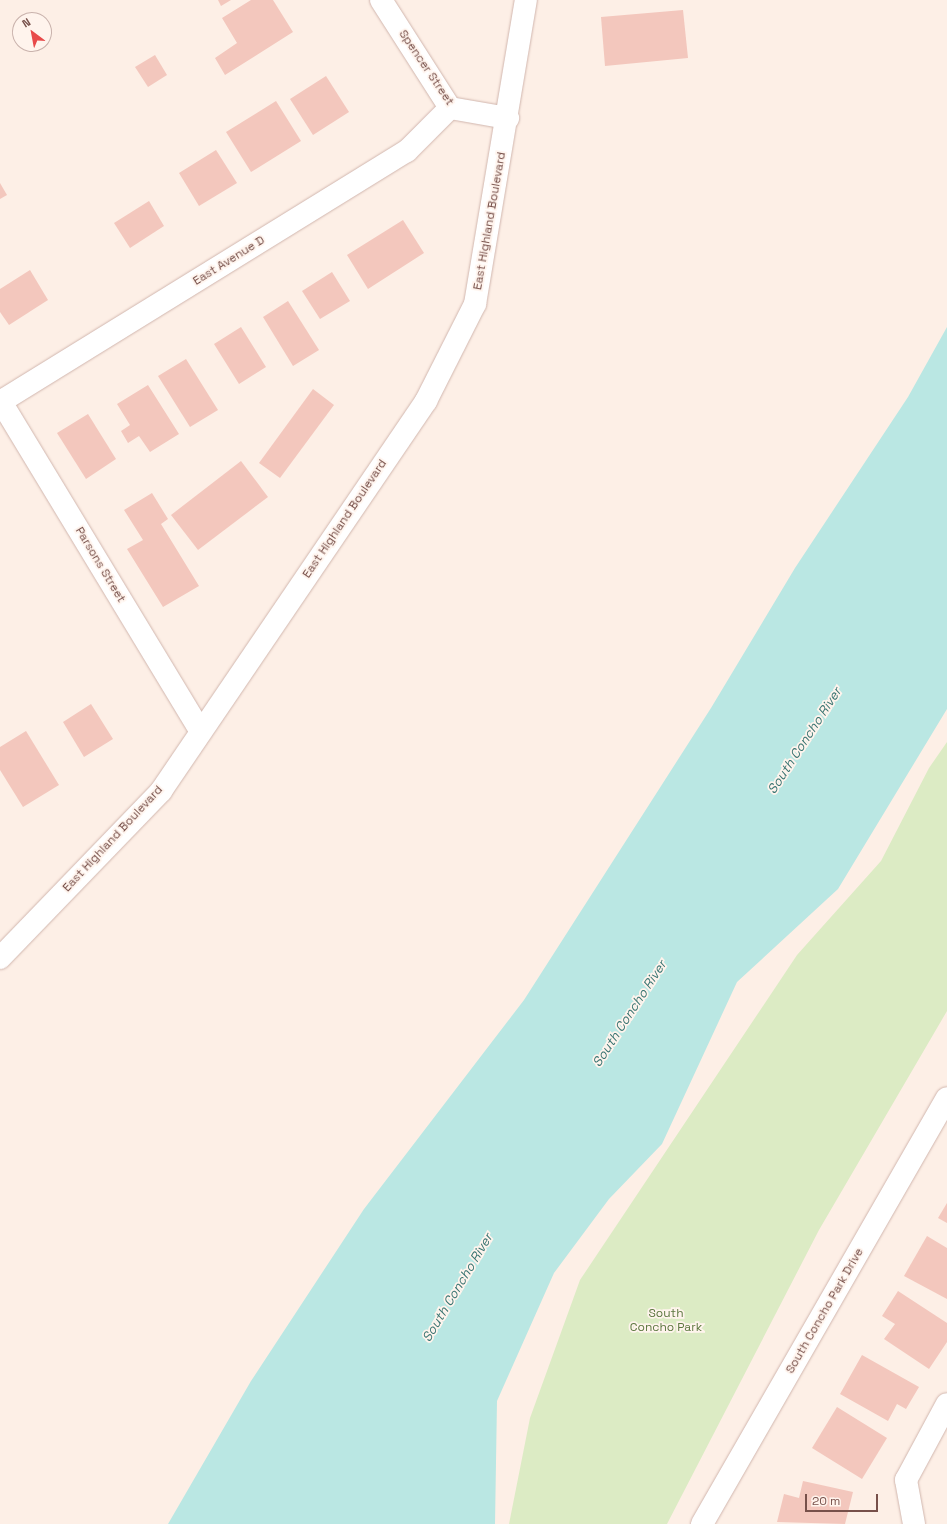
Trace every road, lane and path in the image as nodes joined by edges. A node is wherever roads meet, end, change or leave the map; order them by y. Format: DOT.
graph roads {
  1 [pos="381,0"];
  2 [pos="526,0"];
  3 [pos="450,108"];
  4 [pos="508,118"];
  5 [pos="0,402"];
  6 [pos="200,730"];
  7 [pos="0,958"];
  8 [pos="947,1098"];
  9 [pos="947,1404"];
  10 [pos="702,1524"];
  11 [pos="914,1524"];
  1 -- 3 [label="street, Spencer Street"];
  2 -- 4 [label="street, East Highland Boulevard"];
  3 -- 4 [label="street, Spencer Street"];
  3 -- 5 [label="street, East Avenue D"];
  4 -- 6 [label="street, East Highland Boulevard"];
  5 -- 6 [label="street, Parsons Street"];
  6 -- 7 [label="street, East Highland Boulevard"];
  8 -- 10 [label="street, South Concho Park Drive"];
  9 -- 11 [label="street"];
}
